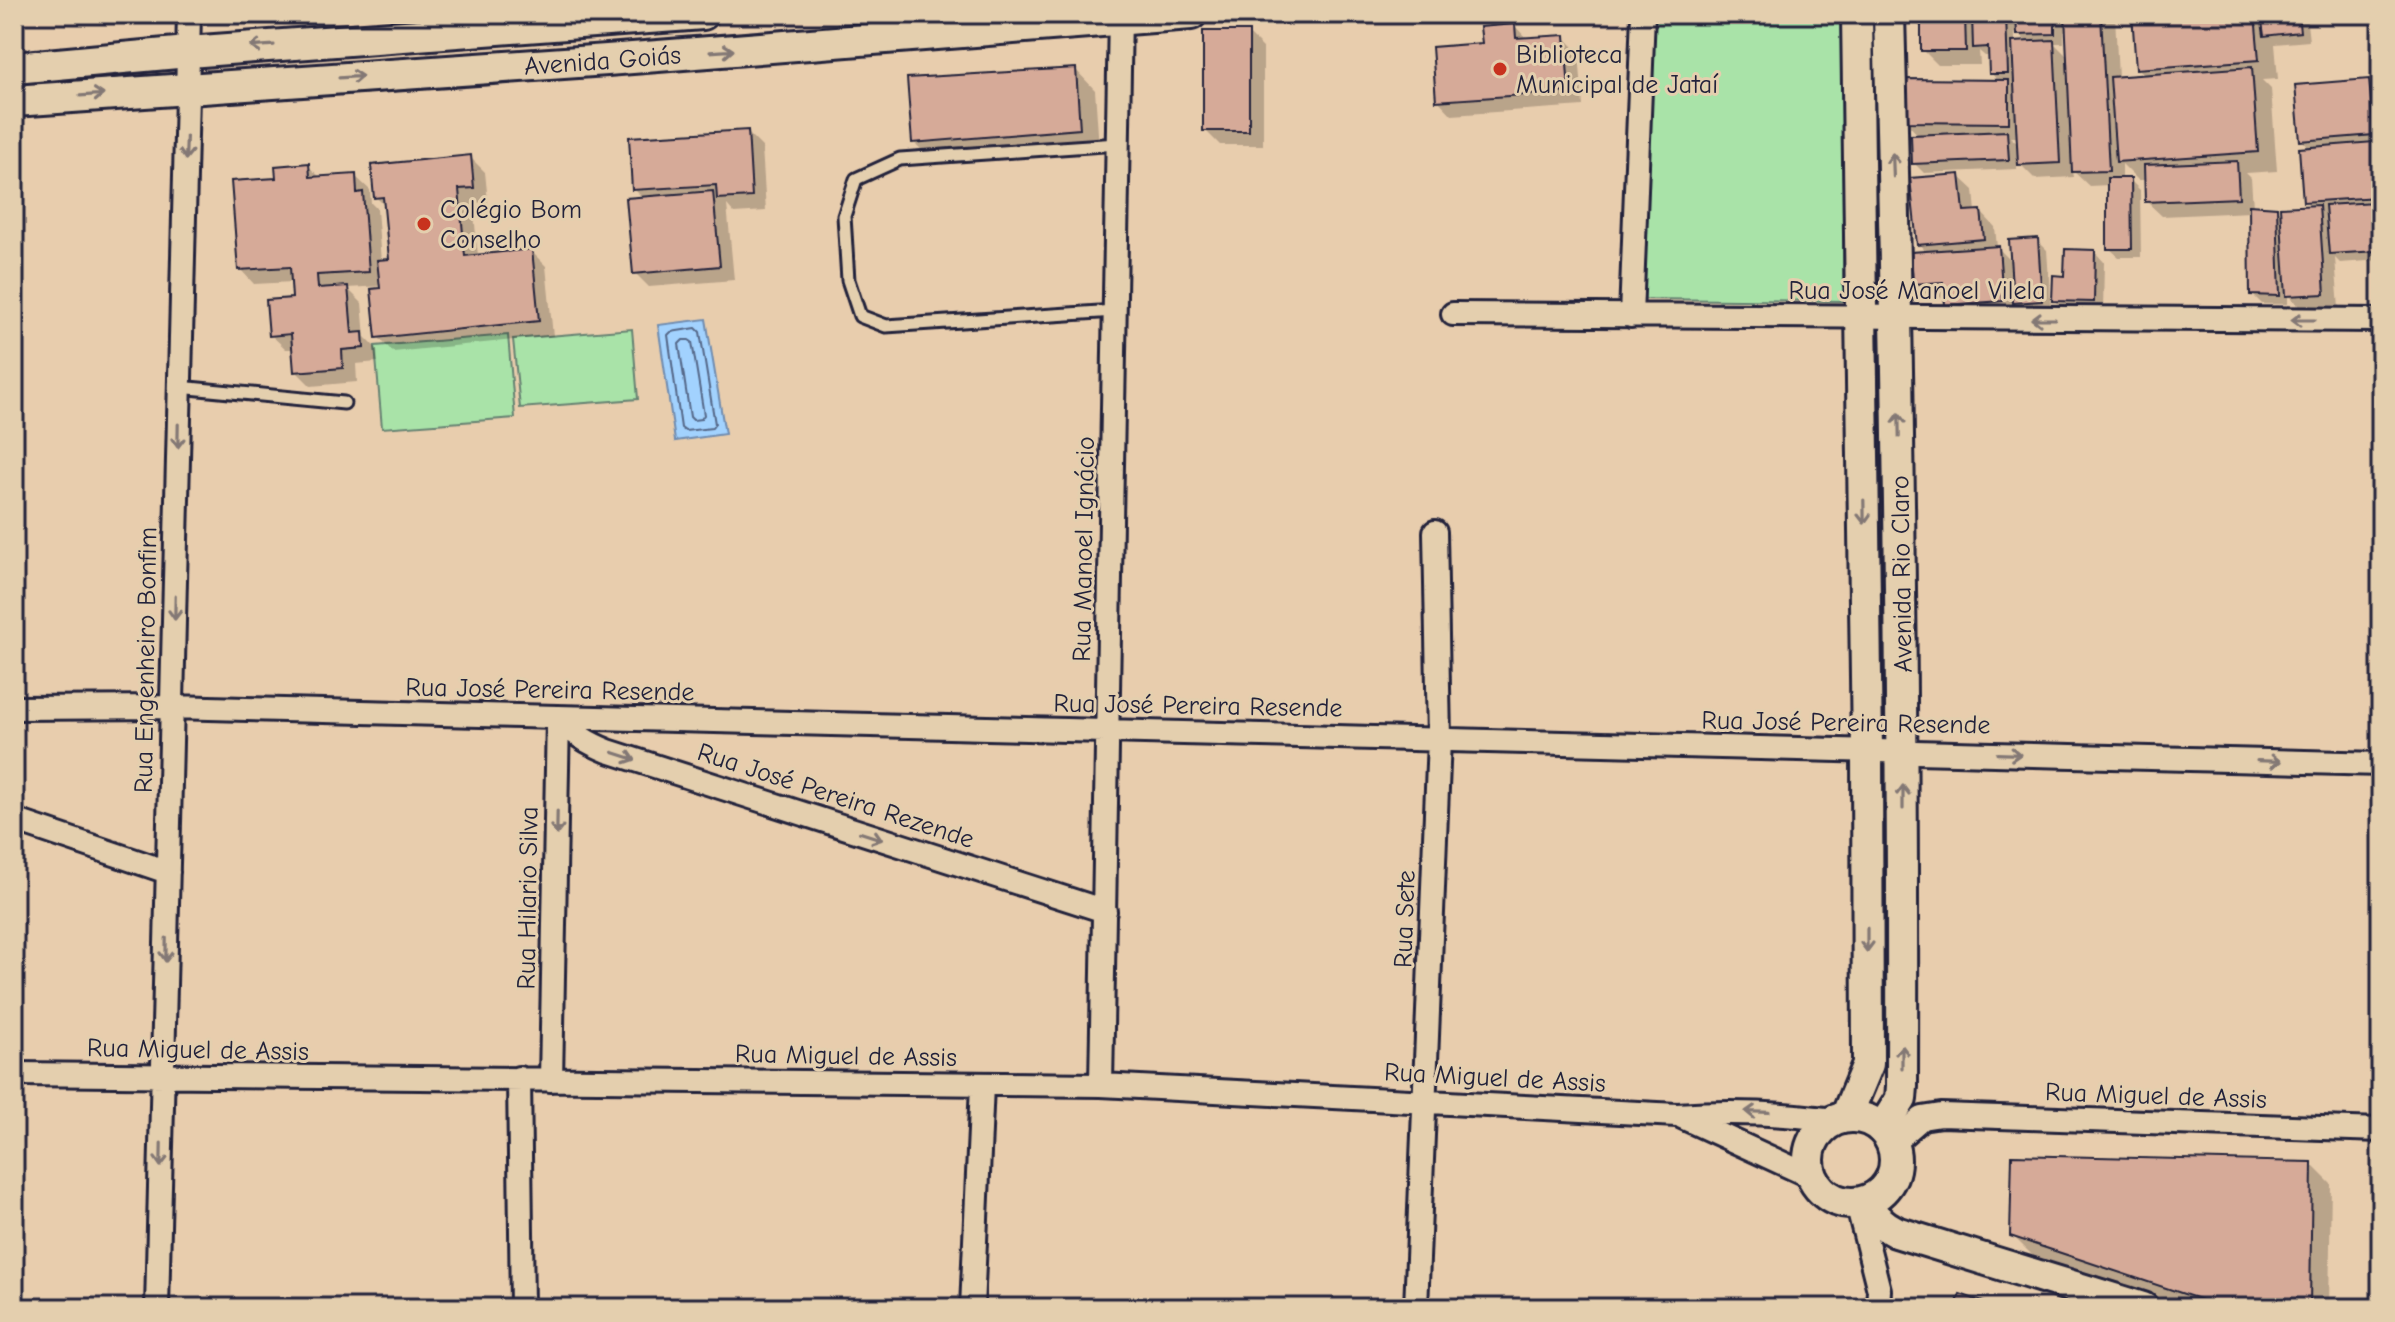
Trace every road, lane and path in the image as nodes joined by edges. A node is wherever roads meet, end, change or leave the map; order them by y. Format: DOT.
graph roads {
  1 [pos="189,14"];
  2 [pos="703,14"];
  3 [pos="1191,14"];
  4 [pos="1643,14"];
  5 [pos="1857,14"];
  6 [pos="1889,14"];
  7 [pos="658,16"];
  8 [pos="1120,17"];
  9 [pos="188,52"];
  10 [pos="659,56"];
  11 [pos="14,68"];
  12 [pos="188,88"];
  13 [pos="14,101"];
  14 [pos="1118,144"];
  15 [pos="1115,311"];
  16 [pos="1453,314"];
  17 [pos="1631,316"];
  18 [pos="1898,318"];
  19 [pos="1861,319"];
  20 [pos="2381,320"];
  21 [pos="179,387"];
  22 [pos="344,403"];
  23 [pos="1435,532"];
  24 [pos="172,707"];
  25 [pos="14,708"];
  26 [pos="558,717"];
  27 [pos="1108,731"];
  28 [pos="1439,739"];
  29 [pos="1867,750"];
  30 [pos="1903,751"];
  31 [pos="2381,764"];
  32 [pos="14,820"];
  33 [pos="168,872"];
  34 [pos="1867,904"];
  35 [pos="1903,905"];
  36 [pos="1105,911"];
  37 [pos="14,1074"];
  38 [pos="163,1077"];
  39 [pos="519,1078"];
  40 [pos="551,1080"];
  41 [pos="982,1085"];
  42 [pos="1101,1085"];
  43 [pos="1425,1102"];
  44 [pos="1677,1115"];
  45 [pos="1840,1118"];
  46 [pos="2381,1130"];
  47 [pos="1887,1137"];
  48 [pos="1812,1177"];
  49 [pos="1869,1198"];
  50 [pos="157,1308"];
  51 [pos="522,1308"];
  52 [pos="972,1308"];
  53 [pos="1416,1308"];
  54 [pos="1878,1308"];
  55 [pos="2143,1308"];
  1 -- 9 [label="street, Rua Engenheiro Bonfim"];
  2 -- 7 [label="main road, Avenida Goiás"];
  3 -- 8 [label="main road, Avenida Goiás"];
  4 -- 17 [label="street"];
  5 -- 19 [label="main road, Avenida Rio Claro"];
  18 -- 6 [label="main road, Avenida Rio Claro, one-way"];
  7 -- 9 [label="main road, Avenida Goiás, one-way"];
  7 -- 10 [label="street"];
  10 -- 8 [label="main road, Avenida Goiás, one-way"];
  8 -- 14 [label="street, Rua Manoel Ignácio"];
  9 -- 11 [label="main road, Avenida Goiás"];
  9 -- 12 [label="street, Rua Engenheiro Bonfim"];
  12 -- 10 [label="main road, Avenida Goiás, one-way"];
  13 -- 12 [label="main road, Avenida Goiás, one-way"];
  12 -- 21 [label="street, Rua Engenheiro Bonfim, one-way"];
  14 -- 15 [label="street, Rua Manoel Ignácio"];
  14 -- 15 [label="lane"];
  15 -- 27 [label="street, Rua Manoel Ignácio"];
  16 -- 17 [label="street, Rua José Manoel Vilela"];
  17 -- 19 [label="street, Rua José Manoel Vilela"];
  18 -- 19 [label="street, Rua José Manoel Vilela"];
  20 -- 18 [label="street, Rua José Manoel Vilela, one-way"];
  30 -- 18 [label="main road, Avenida Rio Claro, one-way"];
  19 -- 29 [label="main road, Avenida Rio Claro, one-way"];
  21 -- 22 [label="lane"];
  21 -- 24 [label="street, Rua Engenheiro Bonfim, one-way"];
  23 -- 28 [label="street, Rua Sete"];
  24 -- 25 [label="street, Rua José Pereira Resende"];
  24 -- 26 [label="street, Rua José Pereira Resende"];
  24 -- 33 [label="street, Rua Engenheiro Bonfim"];
  26 -- 27 [label="street, Rua José Pereira Resende"];
  26 -- 36 [label="street, Rua José Pereira Rezende, one-way"];
  26 -- 40 [label="street, Rua Hilario Silva, one-way"];
  27 -- 28 [label="street, Rua José Pereira Resende"];
  27 -- 36 [label="street, Rua Manoel Ignácio"];
  28 -- 29 [label="street, Rua José Pereira Resende"];
  28 -- 43 [label="street, Rua Sete"];
  29 -- 30 [label="street, Rua José Pereira Resende"];
  29 -- 34 [label="main road, Avenida Rio Claro"];
  30 -- 31 [label="street, Rua José Pereira Resende, one-way"];
  35 -- 30 [label="main road, Avenida Rio Claro, one-way"];
  32 -- 33 [label="street"];
  33 -- 38 [label="street, Rua Engenheiro Bonfim, one-way"];
  34 -- 35 [label="main road"];
  34 -- 45 [label="main road, Avenida Rio Claro, one-way"];
  47 -- 35 [label="main road, Avenida Rio Claro, one-way"];
  36 -- 42 [label="street, Rua Manoel Ignácio"];
  37 -- 38 [label="street, Rua Miguel de Assis"];
  38 -- 39 [label="street, Rua Miguel de Assis"];
  38 -- 50 [label="street, Rua Engenheiro Bonfim, one-way"];
  39 -- 40 [label="street, Rua Miguel de Assis"];
  39 -- 51 [label="street"];
  40 -- 41 [label="street, Rua Miguel de Assis"];
  41 -- 42 [label="street, Rua Miguel de Assis"];
  41 -- 52 [label="street"];
  42 -- 43 [label="street, Rua Miguel de Assis"];
  43 -- 44 [label="street, Rua Miguel de Assis"];
  43 -- 53 [label="street, Rua Sete"];
  45 -- 44 [label="street, Rua Miguel de Assis, one-way"];
  44 -- 48 [label="street, Rua Miguel de Assis"];
  45 -- 47 [label="main road"];
  45 -- 48 [label="main road"];
  46 -- 47 [label="street, Rua Miguel de Assis"];
  47 -- 49 [label="main road"];
  48 -- 49 [label="main road"];
  49 -- 54 [label="street"];
  49 -- 55 [label="main road"];
}
